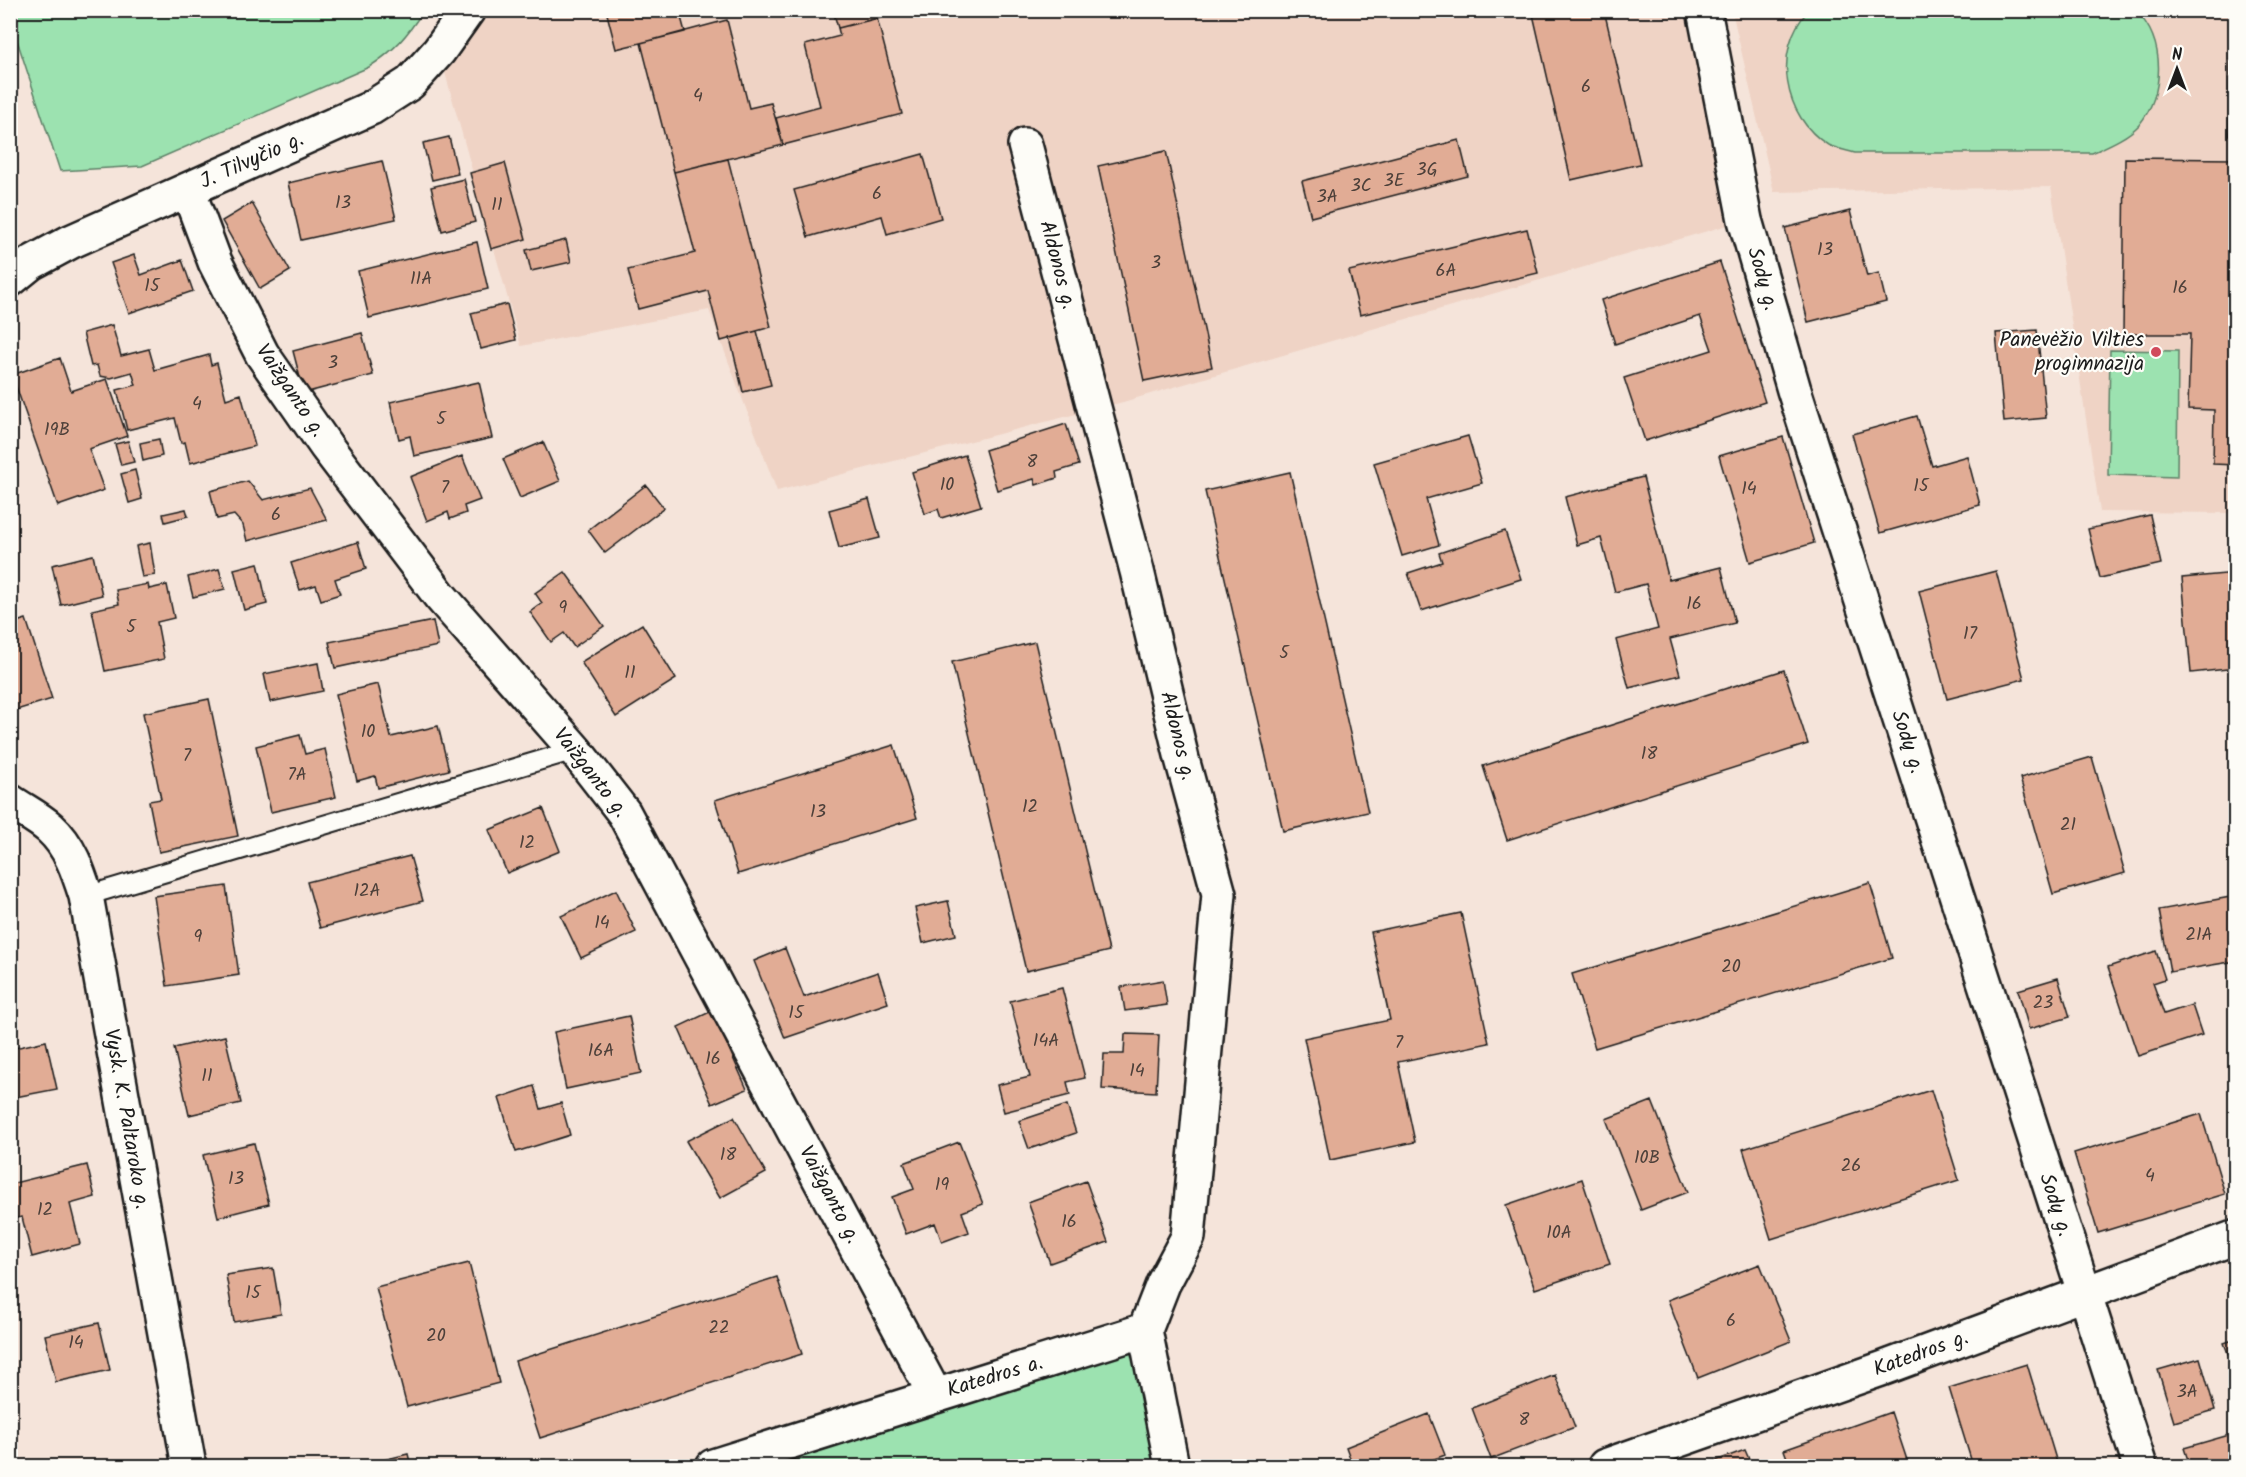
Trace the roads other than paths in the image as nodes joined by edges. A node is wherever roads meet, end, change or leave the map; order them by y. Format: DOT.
graph roads {
  1 [pos="468,10"];
  2 [pos="1704,10"];
  3 [pos="1025,145"];
  4 [pos="188,190"];
  5 [pos="10,280"];
  6 [pos="575,750"];
  7 [pos="10,801"];
  8 [pos="86,896"];
  9 [pos="2235,1237"];
  10 [pos="2083,1294"];
  11 [pos="1145,1330"];
  12 [pos="935,1395"];
  13 [pos="189,1467"];
  14 [pos="713,1467"];
  15 [pos="1172,1467"];
  16 [pos="1605,1467"];
  17 [pos="2140,1467"];
  1 -- 4 [label="street, J. Tilvyčio g."];
  2 -- 10 [label="street, Sodų g."];
  3 -- 11 [label="street, Aldonos g."];
  4 -- 5 [label="street, J. Tilvyčio g."];
  4 -- 6 [label="street, Vaižganto g."];
  6 -- 8 [label="lane"];
  6 -- 12 [label="street, Vaižganto g."];
  7 -- 8 [label="street, Vysk. K. Paltaroko g."];
  8 -- 13 [label="street, Vysk. K. Paltaroko g."];
  9 -- 10 [label="street, Katedros g."];
  10 -- 16 [label="street, Katedros g."];
  10 -- 17 [label="street, Sodų g."];
  11 -- 12 [label="street, Katedros a."];
  11 -- 15 [label="street"];
  12 -- 14 [label="street, Katedros a."];
}
